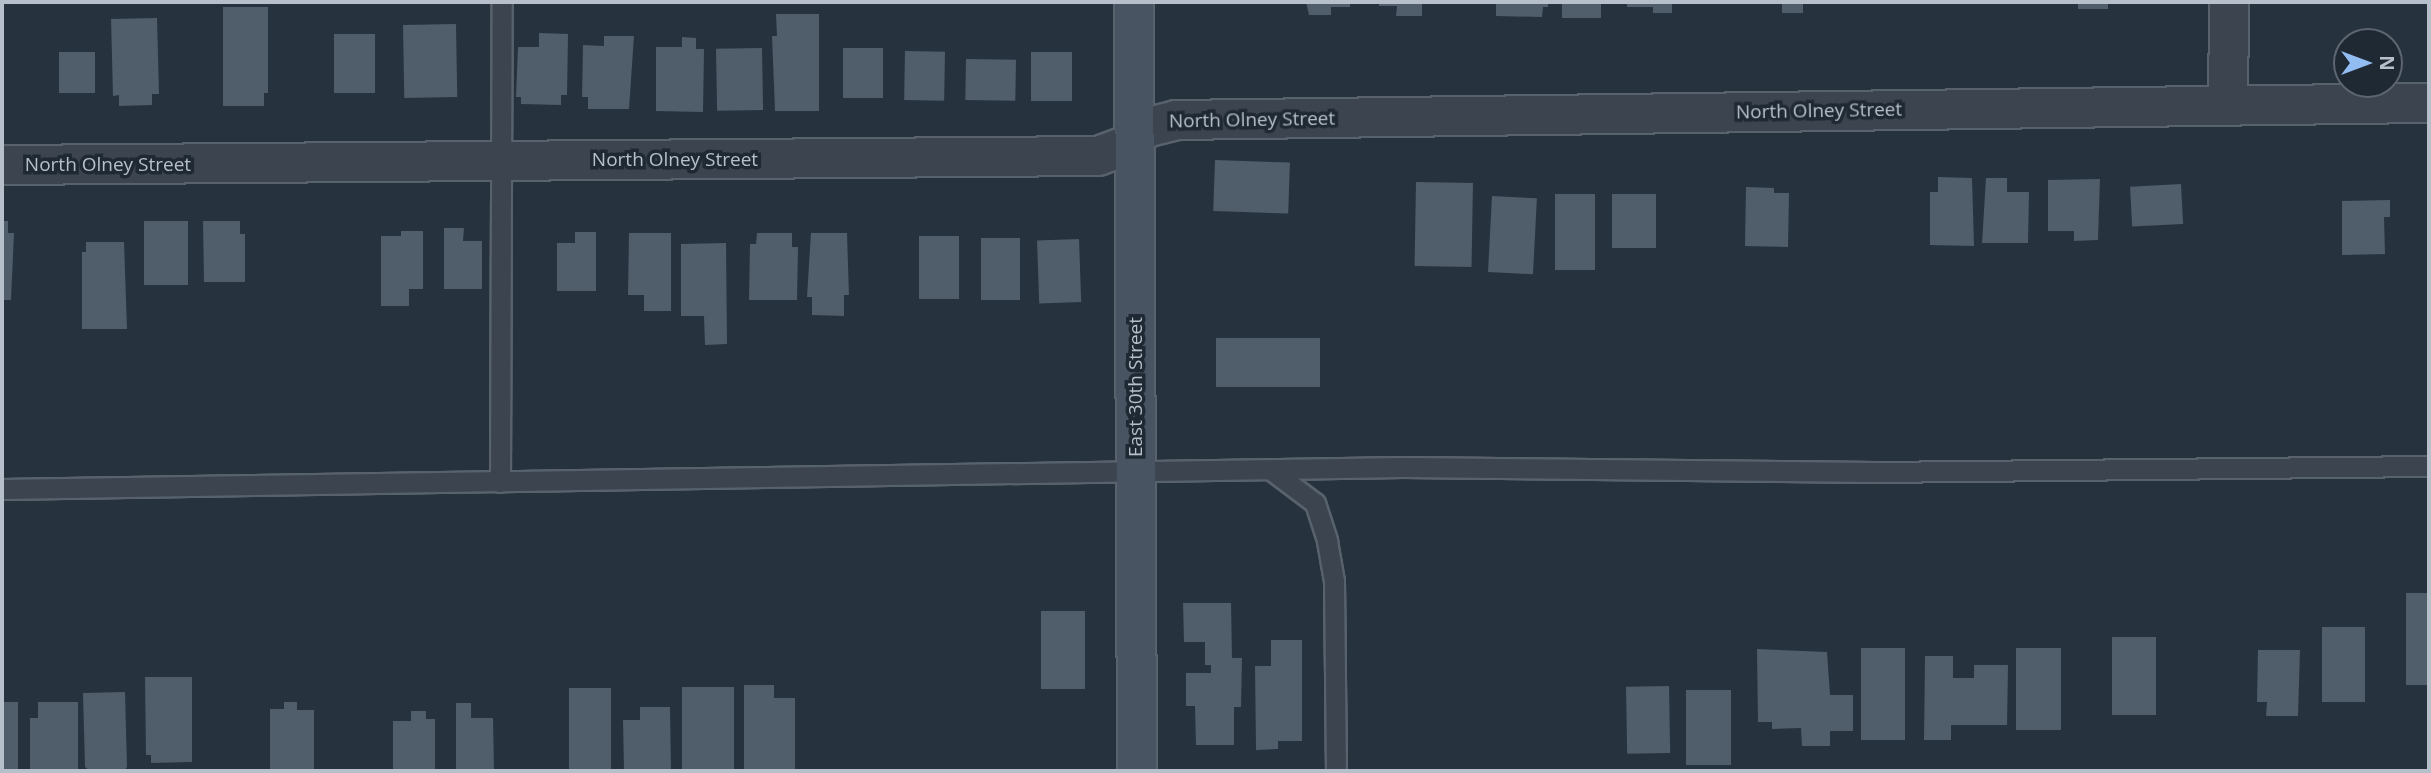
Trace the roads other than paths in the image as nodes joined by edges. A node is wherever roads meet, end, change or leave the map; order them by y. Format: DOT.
graph roads {
  1 [pos="502,2"];
  2 [pos="1134,2"];
  3 [pos="2230,2"];
  4 [pos="2429,103"];
  5 [pos="2228,106"];
  6 [pos="1134,138"];
  7 [pos="501,161"];
  8 [pos="2,166"];
  9 [pos="2429,466"];
  10 [pos="1271,470"];
  11 [pos="1136,473"];
  12 [pos="500,482"];
  13 [pos="2,489"];
  14 [pos="1138,771"];
  15 [pos="1336,771"];
  1 -- 7 [label="lane"];
  2 -- 6 [label="main road, East 30th Street"];
  3 -- 5 [label="street"];
  4 -- 5 [label="street, North Olney Street"];
  5 -- 6 [label="street, North Olney Street"];
  6 -- 7 [label="street, North Olney Street"];
  6 -- 11 [label="main road, East 30th Street"];
  7 -- 8 [label="street, North Olney Street"];
  7 -- 12 [label="lane"];
  9 -- 10 [label="lane"];
  10 -- 11 [label="lane"];
  10 -- 15 [label="lane"];
  11 -- 12 [label="lane"];
  11 -- 14 [label="main road, East 30th Street"];
  12 -- 13 [label="lane"];
}
